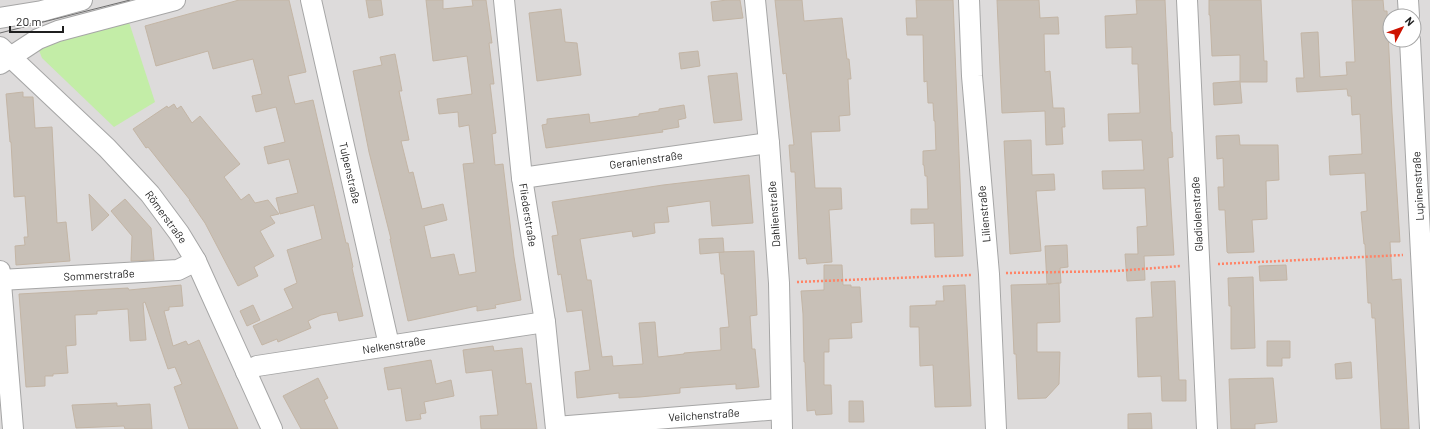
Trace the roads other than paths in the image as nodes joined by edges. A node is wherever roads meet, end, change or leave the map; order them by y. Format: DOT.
graph roads {
  1 [pos="82,0"];
  2 [pos="175,0"];
  3 [pos="311,0"];
  4 [pos="504,0"];
  5 [pos="755,0"];
  6 [pos="969,0"];
  7 [pos="1187,0"];
  8 [pos="42,11"];
  9 [pos="0,18"];
  10 [pos="0,32"];
  11 [pos="1411,48"];
  12 [pos="2,53"];
  13 [pos="1422,110"];
  14 [pos="769,143"];
  15 [pos="522,178"];
  16 [pos="196,261"];
  17 [pos="0,271"];
  18 [pos="0,280"];
  19 [pos="1427,295"];
  20 [pos="544,322"];
  21 [pos="389,345"];
  22 [pos="246,372"];
  23 [pos="780,409"];
  24 [pos="556,428"];
  25 [pos="1430,428"];
  26 [pos="13,429"];
  27 [pos="272,429"];
  28 [pos="782,429"];
  29 [pos="996,429"];
  30 [pos="1207,429"];
  1 -- 8 [label="street"];
  2 -- 12 [label="street"];
  3 -- 21 [label="street, Tulpenstraße"];
  4 -- 15 [label="street, Fliederstraße"];
  5 -- 14 [label="street, Dahlienstraße"];
  6 -- 29 [label="street, Lilienstraße"];
  7 -- 30 [label="street, Gladiolenstraße"];
  8 -- 9 [label="street"];
  8 -- 10 [label="street"];
  11 -- 13 [label="street, Lupinenstraße"];
  12 -- 16 [label="street, Römerstraße"];
  13 -- 19 [label="street, Lupinenstraße"];
  14 -- 15 [label="street, Geranienstraße"];
  14 -- 23 [label="street, Dahlienstraße"];
  15 -- 20 [label="street, Fliederstraße"];
  16 -- 18 [label="street, Sommerstraße"];
  16 -- 22 [label="street, Römerstraße"];
  17 -- 18 [label="street"];
  18 -- 26 [label="street"];
  19 -- 25 [label="street, Lupinenstraße"];
  20 -- 21 [label="street, Nelkenstraße"];
  20 -- 24 [label="street, Fliederstraße"];
  21 -- 22 [label="street, Nelkenstraße"];
  22 -- 27 [label="street, Römerstraße"];
  23 -- 24 [label="street, Veilchenstraße"];
  23 -- 28 [label="street, Dahlienstraße"];
}
